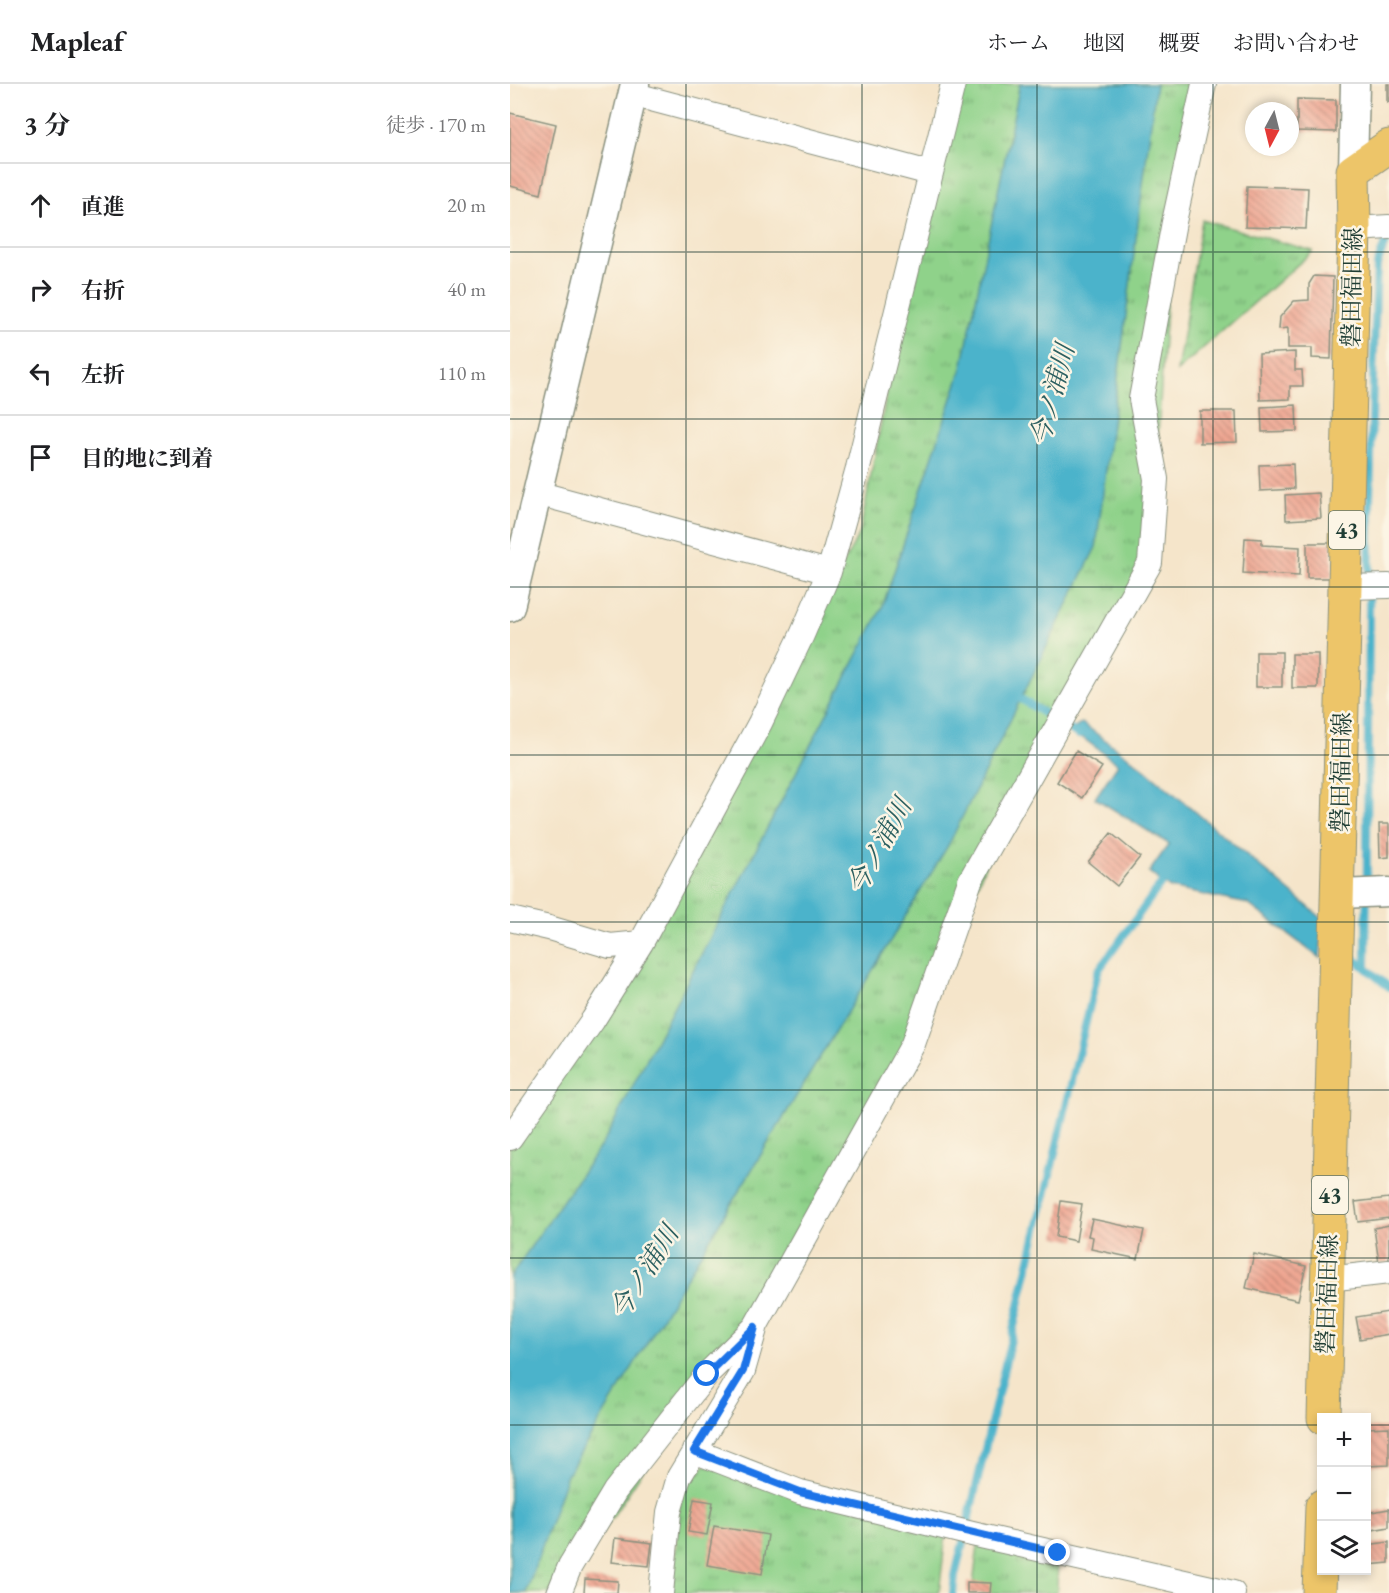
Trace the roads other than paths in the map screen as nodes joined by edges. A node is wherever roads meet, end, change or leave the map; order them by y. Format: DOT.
graph roads {
  1 [pos="953,84"];
  2 [pos="1204,84"];
  3 [pos="1355,84"];
  4 [pos="634,89"];
  5 [pos="1389,146"];
  6 [pos="1353,171"];
  7 [pos="930,173"];
  8 [pos="1389,227"];
  9 [pos="1354,229"];
  10 [pos="537,493"];
  11 [pos="829,572"];
  12 [pos="1389,586"];
  13 [pos="1345,587"];
  14 [pos="510,607"];
  15 [pos="1389,892"];
  16 [pos="1339,894"];
  17 [pos="510,919"];
  18 [pos="641,942"];
  19 [pos="510,1138"];
  20 [pos="1389,1272"];
  21 [pos="1328,1279"];
  22 [pos="755,1327"];
  23 [pos="1324,1413"];
  24 [pos="694,1451"];
  25 [pos="1321,1521"];
  26 [pos="559,1593"];
  27 [pos="661,1593"];
  28 [pos="1233,1593"];
  29 [pos="1319,1593"];
  1 -- 7 [label="street"];
  2 -- 22 [label="street"];
  3 -- 6 [label="street"];
  4 -- 7 [label="street"];
  4 -- 10 [label="street"];
  5 -- 6 [label="main road"];
  6 -- 9 [label="main road, 磐田福田線 / 43"];
  7 -- 11 [label="street"];
  8 -- 9 [label="street"];
  9 -- 13 [label="main road, 磐田福田線 / 43"];
  10 -- 11 [label="street"];
  10 -- 14 [label="street"];
  11 -- 18 [label="street"];
  12 -- 13 [label="street"];
  13 -- 16 [label="main road, 磐田福田線 / 43"];
  15 -- 16 [label="street"];
  16 -- 21 [label="main road, 磐田福田線 / 43"];
  17 -- 18 [label="street"];
  18 -- 19 [label="street"];
  20 -- 21 [label="street"];
  21 -- 23 [label="main road, 磐田福田線 / 43"];
  22 -- 24 [label="street"];
  22 -- 26 [label="street"];
  24 -- 27 [label="street"];
  24 -- 28 [label="street"];
  25 -- 29 [label="main road"];
}
